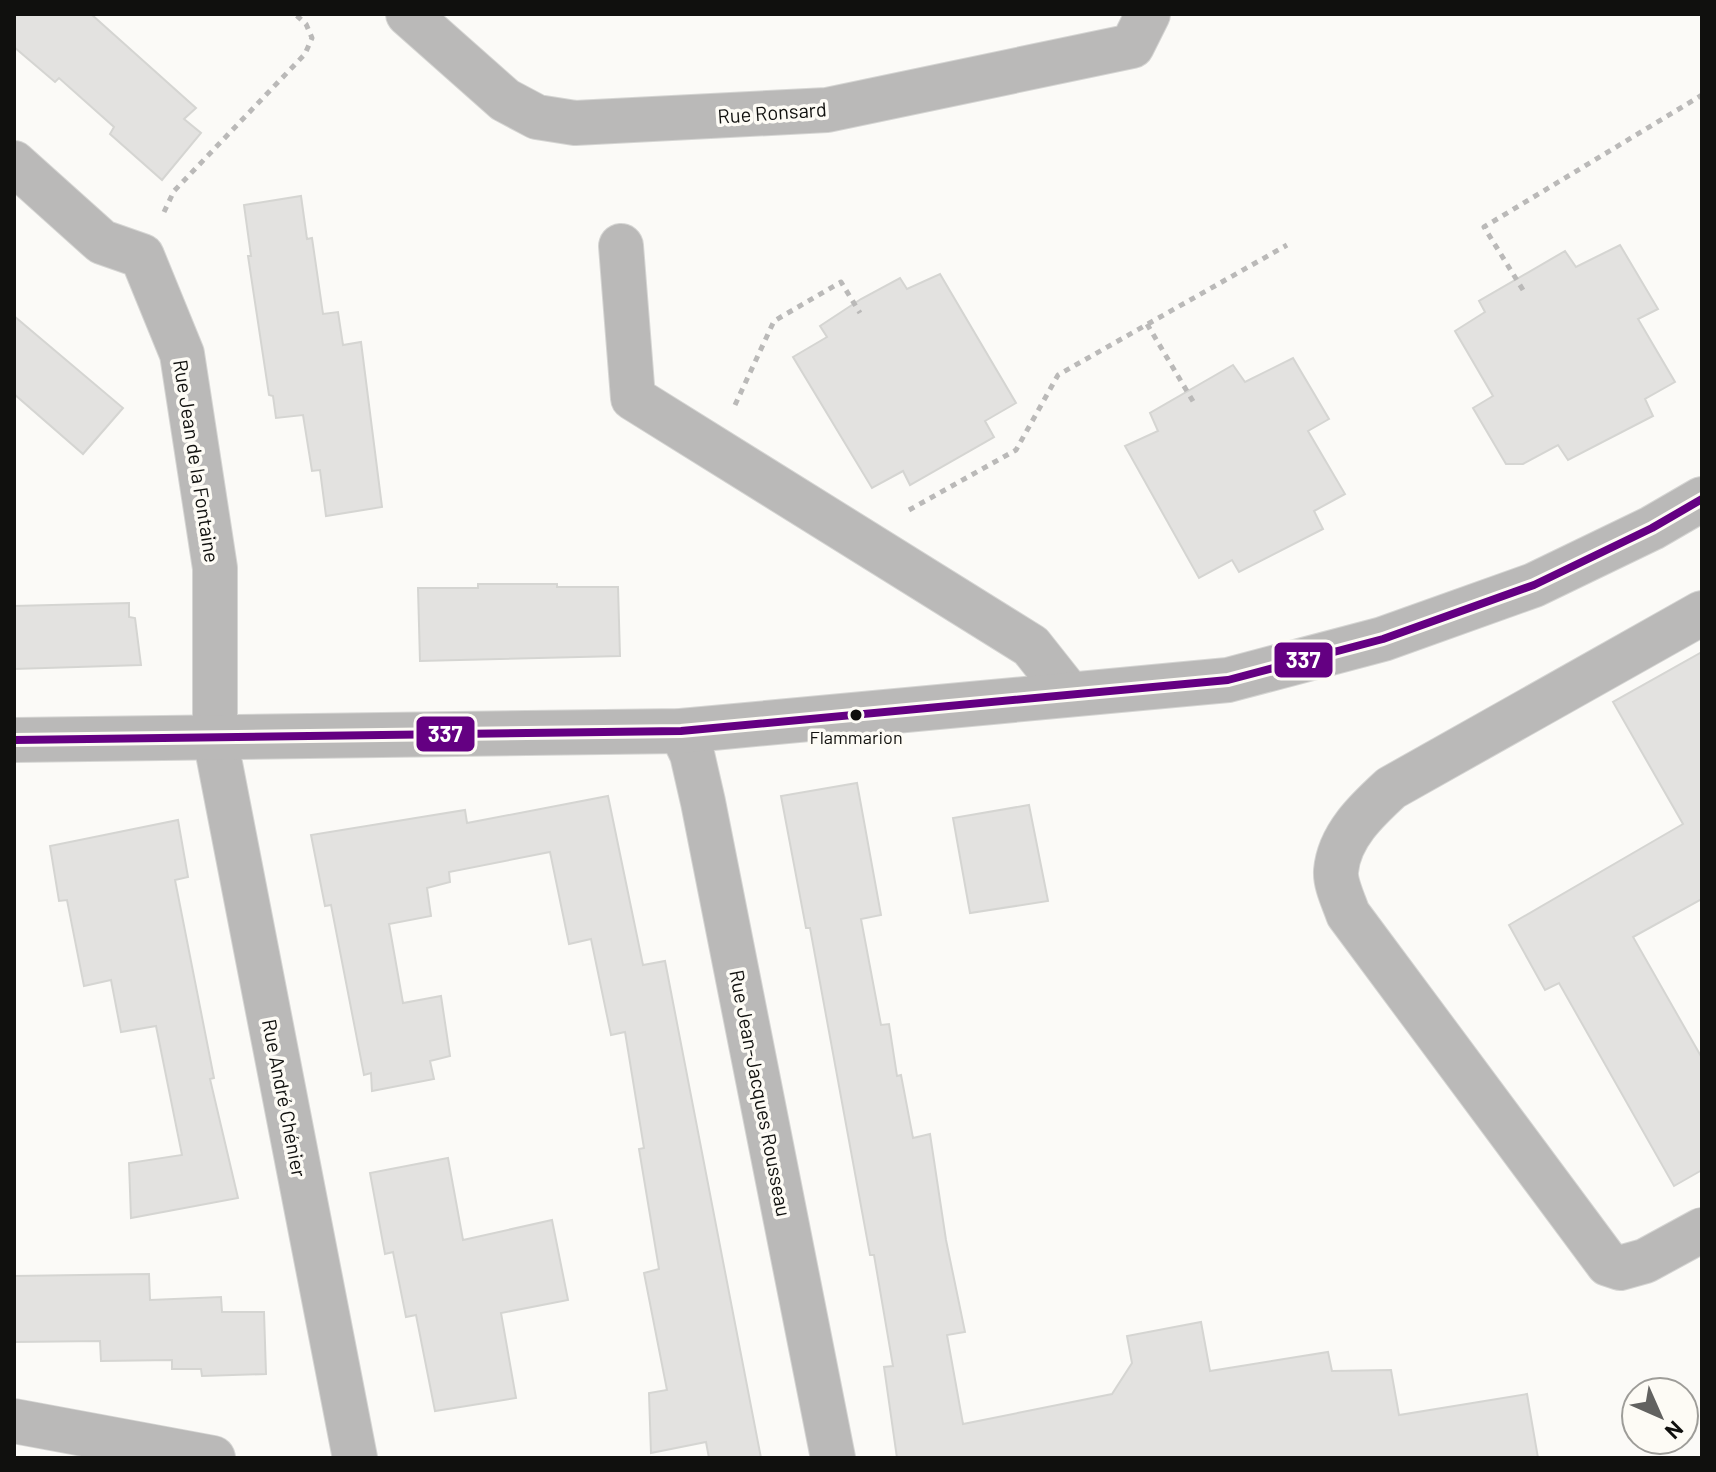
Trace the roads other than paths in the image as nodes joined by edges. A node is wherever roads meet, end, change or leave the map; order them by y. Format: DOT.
graph roads {
  1 [pos="408,14"];
  2 [pos="1148,14"];
  3 [pos="14,163"];
  4 [pos="621,246"];
  5 [pos="1696,516"];
  6 [pos="1702,613"];
  7 [pos="1069,694"];
  8 [pos="681,731"];
  9 [pos="215,738"];
  10 [pos="14,740"];
  11 [pos="1702,1230"];
  12 [pos="14,1421"];
  13 [pos="213,1458"];
  14 [pos="355,1458"];
  15 [pos="833,1458"];
  1 -- 2 [label="street, Rue Ronsard"];
  3 -- 9 [label="street, Rue Jean de la Fontaine"];
  4 -- 7 [label="street"];
  5 -- 7 [label="street"];
  6 -- 11 [label="street"];
  7 -- 8 [label="street"];
  8 -- 9 [label="street"];
  8 -- 15 [label="street, Rue Jean-Jacques Rousseau"];
  9 -- 10 [label="street"];
  9 -- 14 [label="street, Rue André Chénier"];
  12 -- 13 [label="street"];
}
